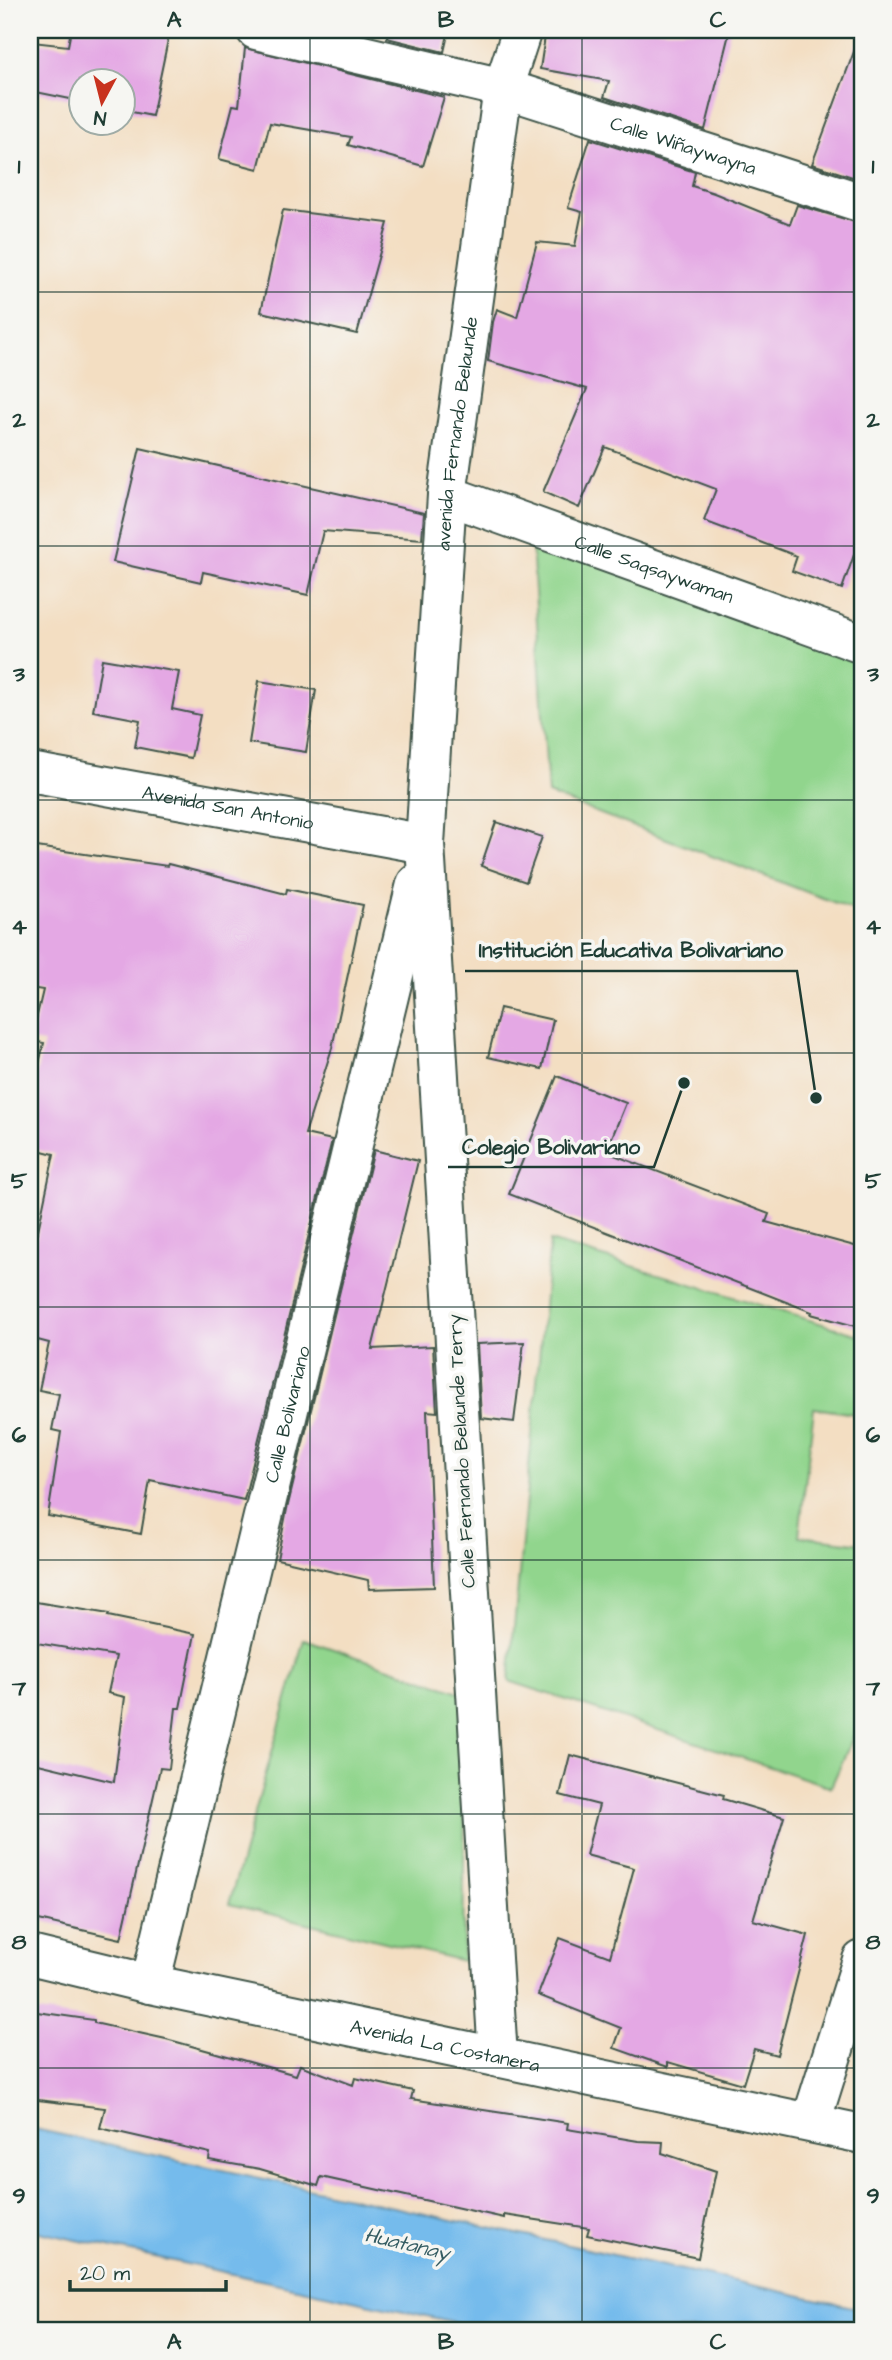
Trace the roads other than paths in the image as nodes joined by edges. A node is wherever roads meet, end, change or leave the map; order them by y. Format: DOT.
graph roads {
  1 [pos="256,30"];
  2 [pos="522,30"];
  3 [pos="503,88"];
  4 [pos="862,203"];
  5 [pos="447,495"];
  6 [pos="862,644"];
  7 [pos="30,772"];
  8 [pos="425,845"];
  9 [pos="30,1955"];
  10 [pos="862,1960"];
  11 [pos="150,1984"];
  12 [pos="498,2058"];
  13 [pos="811,2122"];
  14 [pos="862,2134"];
  1 -- 3 [label="street, Calle Wiñaywayna"];
  2 -- 3 [label="street, avenida Fernando Belaunde"];
  3 -- 4 [label="street, Calle Wiñaywayna"];
  3 -- 5 [label="street, avenida Fernando Belaunde"];
  5 -- 6 [label="street, Calle Saqsaywaman"];
  5 -- 8 [label="street, avenida Fernando Belaunde"];
  7 -- 8 [label="street, Avenida San Antonio"];
  8 -- 11 [label="street, Calle Bolivariano"];
  8 -- 12 [label="street, Calle Fernando Belaunde Terry"];
  9 -- 11 [label="street, Avenida La Costanera"];
  10 -- 13 [label="street"];
  11 -- 12 [label="street, Avenida La Costanera"];
  12 -- 13 [label="street, Avenida La Costanera"];
  13 -- 14 [label="street, Avenida La Costanera"];
}
